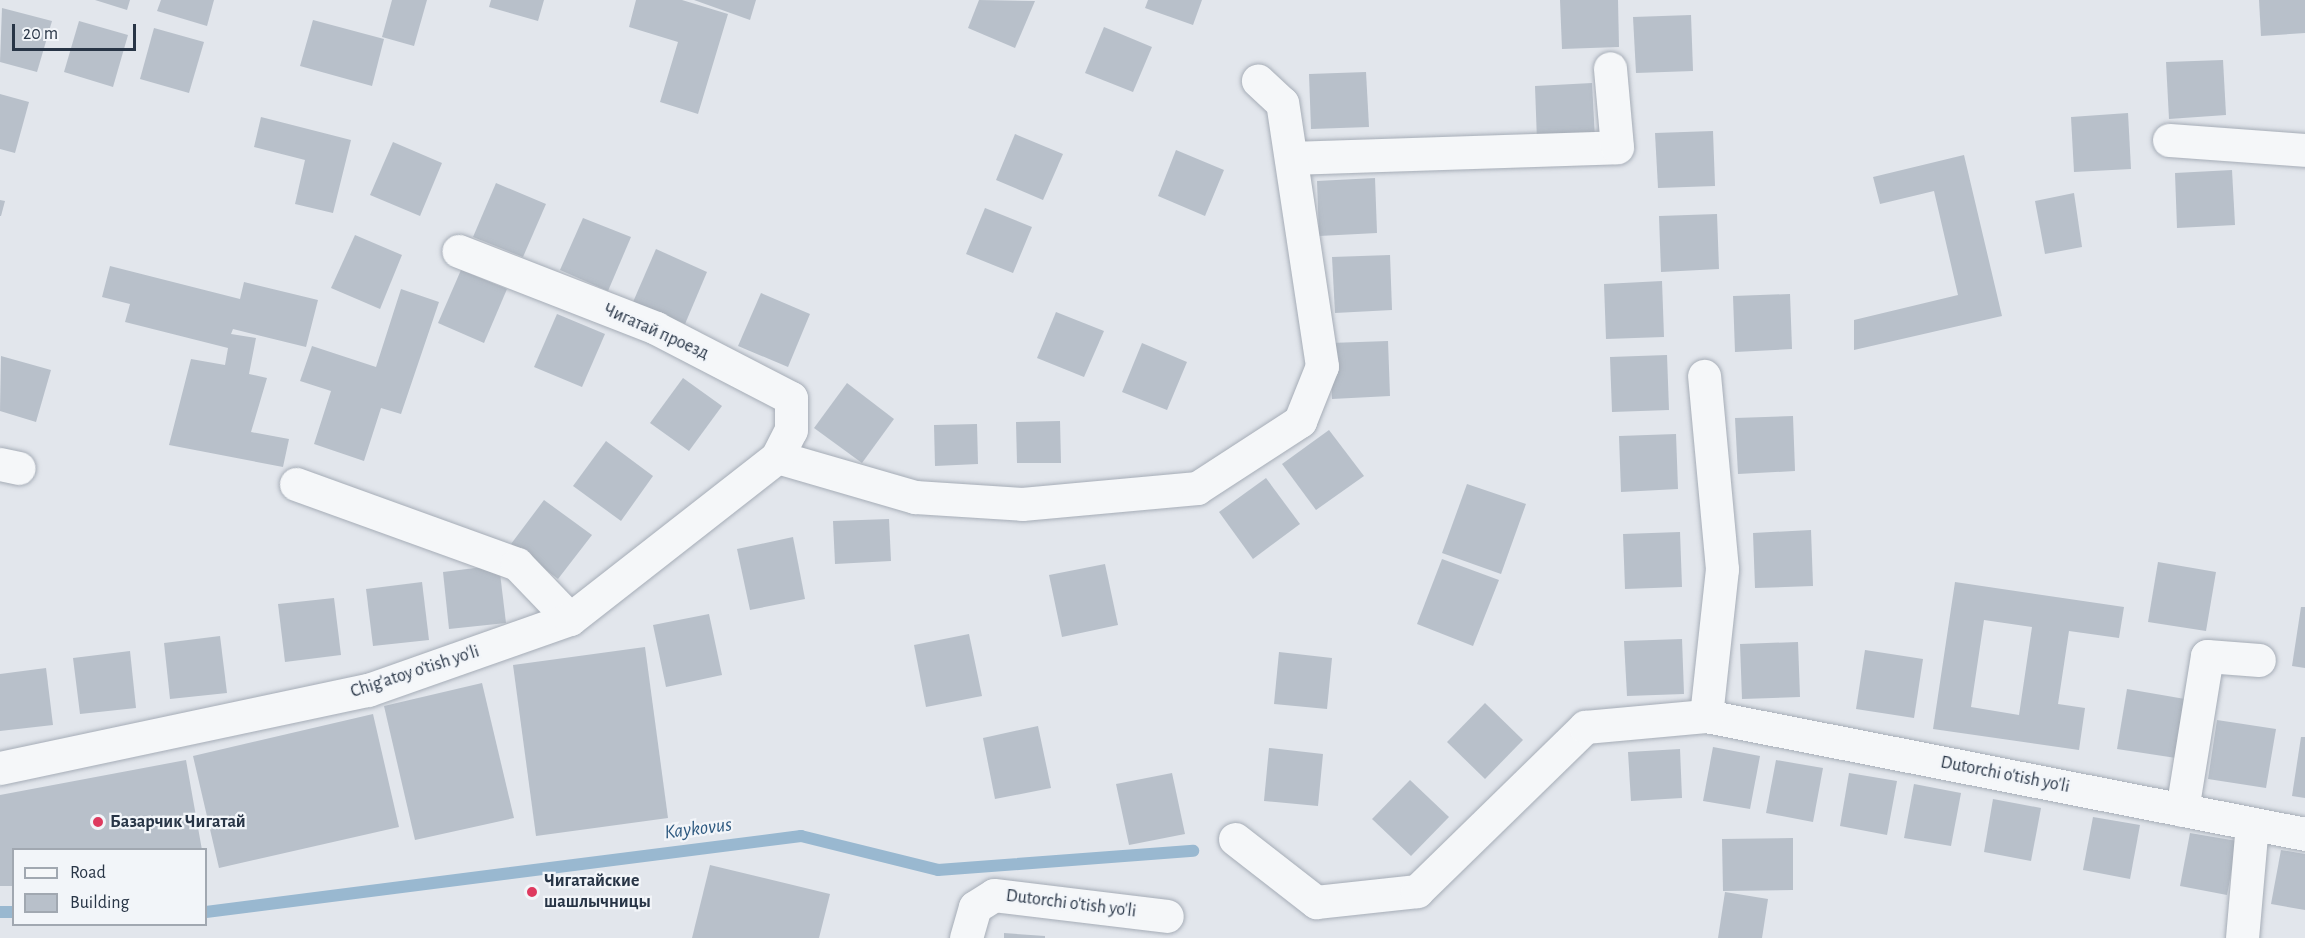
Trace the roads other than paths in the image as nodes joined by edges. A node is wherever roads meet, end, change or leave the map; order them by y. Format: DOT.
graph roads {
  1 [pos="1610,68"];
  2 [pos="1258,81"];
  3 [pos="2169,140"];
  4 [pos="2305,150"];
  5 [pos="1291,158"];
  6 [pos="458,251"];
  7 [pos="1704,376"];
  8 [pos="777,457"];
  9 [pos="296,484"];
  10 [pos="570,619"];
  11 [pos="2259,660"];
  12 [pos="1706,716"];
  13 [pos="0,768"];
  14 [pos="2182,810"];
  15 [pos="2252,824"];
  16 [pos="2305,834"];
  17 [pos="1235,839"];
  18 [pos="1167,916"];
  19 [pos="966,938"];
  20 [pos="2242,938"];
  1 -- 5 [label="street"];
  2 -- 5 [label="street"];
  3 -- 4 [label="street"];
  5 -- 8 [label="street"];
  6 -- 8 [label="street, Чигатай проезд"];
  7 -- 12 [label="street"];
  8 -- 10 [label="street, Chig'atoy o'tish yo'li"];
  9 -- 10 [label="street"];
  10 -- 13 [label="street, Chig'atoy o'tish yo'li"];
  11 -- 14 [label="street"];
  12 -- 14 [label="street, Dutorchi o'tish yo'li"];
  12 -- 17 [label="street, Dutorchi o'tish yo'li"];
  14 -- 15 [label="street, Dutorchi o'tish yo'li"];
  15 -- 16 [label="street, Dutorchi o'tish yo'li"];
  15 -- 20 [label="street"];
  18 -- 19 [label="street, Dutorchi o'tish yo'li"];
}
